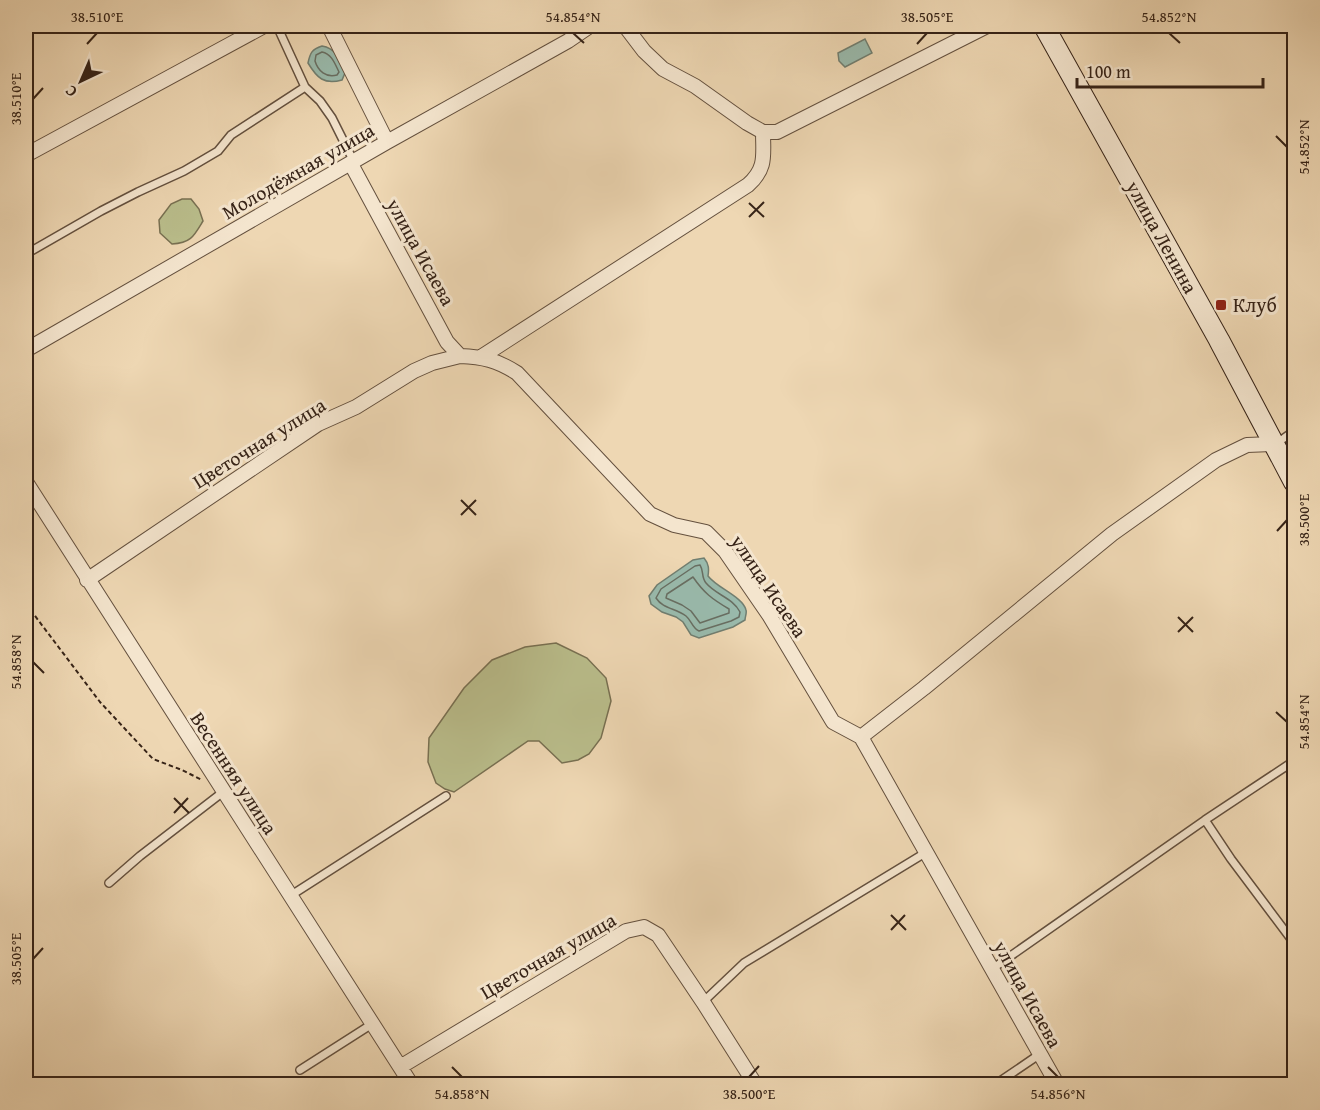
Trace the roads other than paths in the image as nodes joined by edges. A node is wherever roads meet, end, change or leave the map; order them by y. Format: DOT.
graph roads {
  1 [pos="264,26"];
  2 [pos="277,26"];
  3 [pos="330,26"];
  4 [pos="590,26"];
  5 [pos="625,26"];
  6 [pos="987,26"];
  7 [pos="1044,26"];
  8 [pos="305,87"];
  9 [pos="763,132"];
  10 [pos="387,142"];
  11 [pos="26,155"];
  12 [pos="352,163"];
  13 [pos="26,254"];
  14 [pos="26,350"];
  15 [pos="460,356"];
  16 [pos="481,357"];
  17 [pos="1294,431"];
  18 [pos="1274,444"];
  19 [pos="26,482"];
  20 [pos="1294,482"];
  21 [pos="87,580"];
  22 [pos="861,737"];
  23 [pos="1294,761"];
  24 [pos="223,792"];
  25 [pos="446,796"];
  26 [pos="1205,820"];
  27 [pos="925,853"];
  28 [pos="109,883"];
  29 [pos="290,896"];
  30 [pos="1294,943"];
  31 [pos="992,969"];
  32 [pos="703,1002"];
  33 [pos="372,1023"];
  34 [pos="1040,1054"];
  35 [pos="400,1067"];
  36 [pos="300,1070"];
  37 [pos="411,1084"];
  38 [pos="755,1084"];
  39 [pos="996,1084"];
  40 [pos="1057,1084"];
  1 -- 11 [label="street"];
  2 -- 8 [label="lane"];
  3 -- 10 [label="street"];
  4 -- 10 [label="street, Молодёжная улица"];
  5 -- 9 [label="street"];
  6 -- 9 [label="street"];
  7 -- 18 [label="main road, улица Ленина"];
  8 -- 12 [label="lane"];
  8 -- 13 [label="lane"];
  9 -- 16 [label="street"];
  10 -- 12 [label="street, Молодёжная улица"];
  12 -- 14 [label="street, Молодёжная улица"];
  12 -- 15 [label="street, улица Исаева"];
  15 -- 16 [label="street, улица Исаева"];
  15 -- 21 [label="street, Цветочная улица"];
  16 -- 22 [label="street, улица Исаева"];
  17 -- 18 [label="lane"];
  18 -- 20 [label="main road, улица Ленина"];
  18 -- 22 [label="street"];
  19 -- 21 [label="street, Весенняя улица"];
  21 -- 24 [label="street, Весенняя улица"];
  22 -- 27 [label="street, улица Исаева"];
  23 -- 26 [label="lane"];
  24 -- 28 [label="lane"];
  24 -- 29 [label="street, Весенняя улица"];
  25 -- 29 [label="lane"];
  26 -- 30 [label="lane"];
  26 -- 31 [label="lane"];
  27 -- 31 [label="street, улица Исаева"];
  27 -- 32 [label="lane"];
  29 -- 33 [label="street, Весенняя улица"];
  31 -- 34 [label="street, улица Исаева"];
  32 -- 35 [label="street, Цветочная улица"];
  32 -- 38 [label="street, Цветочная улица"];
  33 -- 35 [label="street, Весенняя улица"];
  33 -- 36 [label="lane"];
  34 -- 39 [label="lane"];
  34 -- 40 [label="street, улица Исаева"];
  35 -- 37 [label="street, Весенняя улица"];
}
